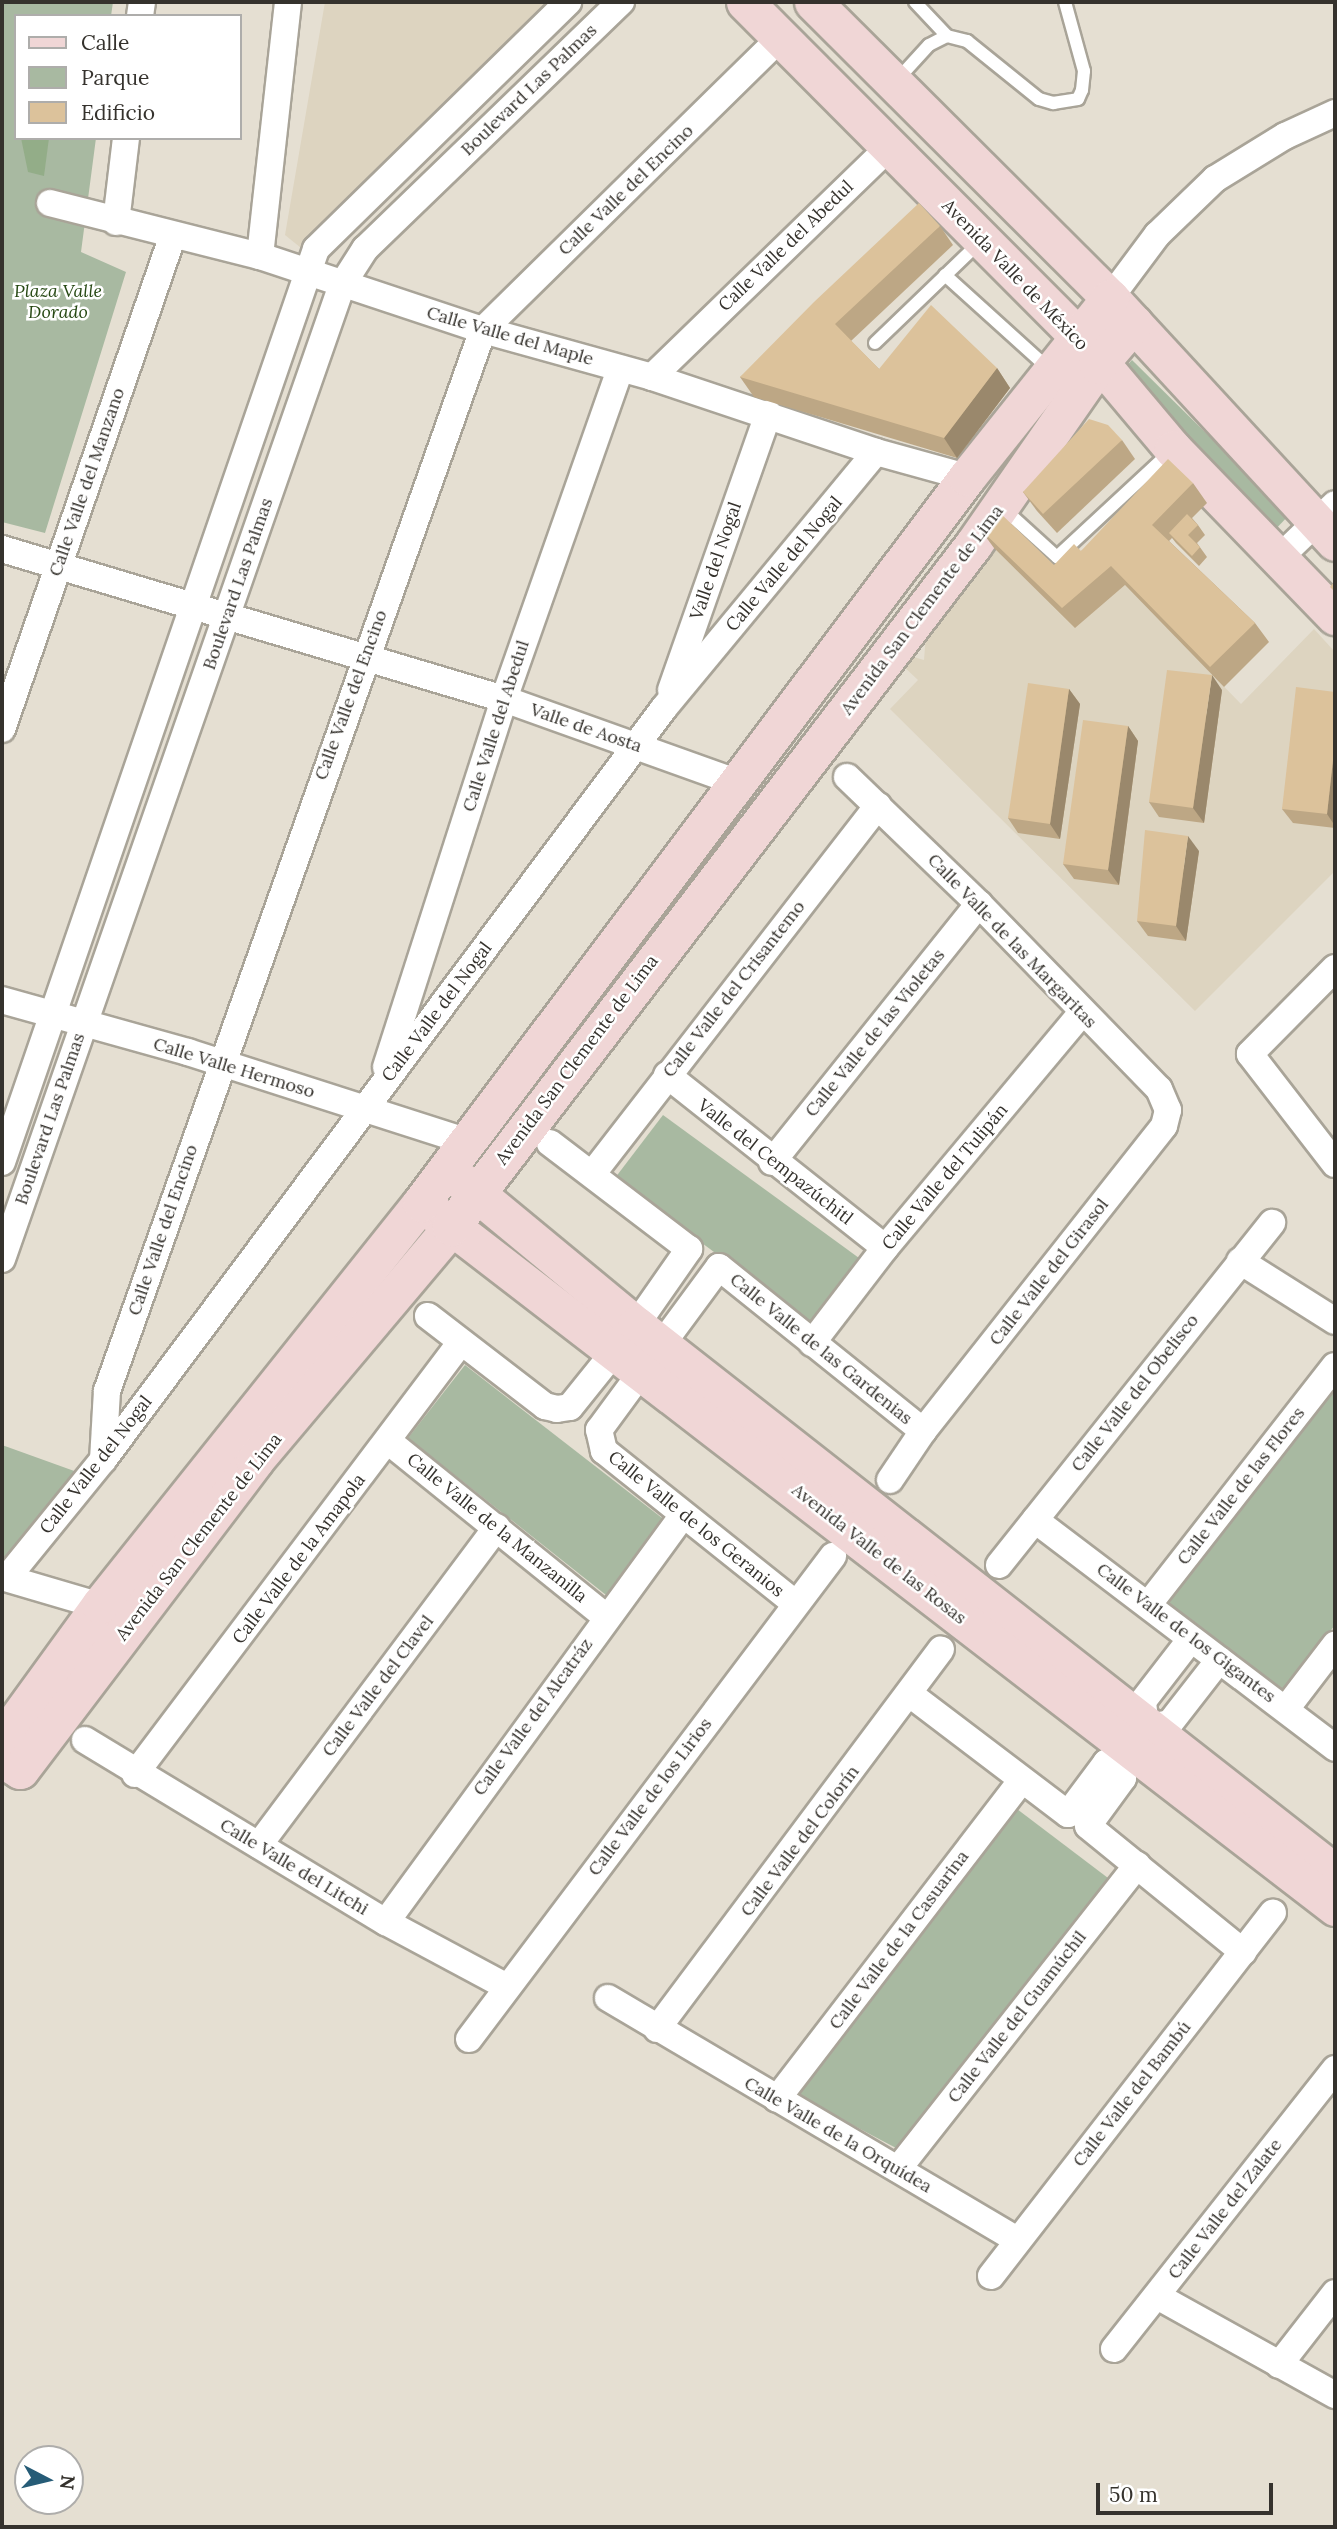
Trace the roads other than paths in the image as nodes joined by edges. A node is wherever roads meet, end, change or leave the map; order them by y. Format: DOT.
graph roads {
  1 [pos="288,2"];
  2 [pos="568,2"];
  3 [pos="621,2"];
  4 [pos="745,2"];
  5 [pos="813,2"];
  6 [pos="915,2"];
  7 [pos="1065,2"];
  8 [pos="947,36"];
  9 [pos="782,37"];
  10 [pos="894,83"];
  11 [pos="1335,113"];
  12 [pos="126,140"];
  13 [pos="890,146"];
  14 [pos="50,203"];
  15 [pos="116,222"];
  16 [pos="173,235"];
  17 [pos="982,239"];
  18 [pos="260,256"];
  19 [pos="307,274"];
  20 [pos="945,275"];
  21 [pos="342,285"];
  22 [pos="1122,310"];
  23 [pos="483,330"];
  24 [pos="1077,335"];
  25 [pos="875,343"];
  26 [pos="1098,365"];
  27 [pos="620,369"];
  28 [pos="1051,370"];
  29 [pos="652,377"];
  30 [pos="768,414"];
  31 [pos="1173,449"];
  32 [pos="876,452"];
  33 [pos="967,477"];
  34 [pos="1001,507"];
  35 [pos="1329,523"];
  36 [pos="2,549"];
  37 [pos="1280,557"];
  38 [pos="59,563"];
  39 [pos="193,609"];
  40 [pos="1335,616"];
  41 [pos="226,617"];
  42 [pos="363,660"];
  43 [pos="504,699"];
  44 [pos="664,708"];
  45 [pos="2,729"];
  46 [pos="638,746"];
  47 [pos="846,777"];
  48 [pos="736,782"];
  49 [pos="878,806"];
  50 [pos="979,904"];
  51 [pos="1335,968"];
  52 [pos="2,1000"];
  53 [pos="1081,1014"];
  54 [pos="53,1015"];
  55 [pos="83,1025"];
  56 [pos="222,1063"];
  57 [pos="667,1075"];
  58 [pos="380,1086"];
  59 [pos="365,1108"];
  60 [pos="1168,1110"];
  61 [pos="550,1143"];
  62 [pos="456,1155"];
  63 [pos="2,1161"];
  64 [pos="772,1162"];
  65 [pos="1335,1164"];
  66 [pos="593,1173"];
  67 [pos="476,1194"];
  68 [pos="421,1203"];
  69 [pos="1272,1223"];
  70 [pos="451,1227"];
  71 [pos="885,1248"];
  72 [pos="2,1259"];
  73 [pos="1240,1261"];
  74 [pos="428,1316"];
  75 [pos="1335,1321"];
  76 [pos="461,1342"];
  77 [pos="812,1343"];
  78 [pos="638,1347"];
  79 [pos="1335,1366"];
  80 [pos="923,1431"];
  81 [pos="388,1441"];
  82 [pos="103,1460"];
  83 [pos="890,1480"];
  84 [pos="683,1515"];
  85 [pos="1035,1520"];
  86 [pos="497,1527"];
  87 [pos="833,1556"];
  88 [pos="999,1565"];
  89 [pos="4,1578"];
  90 [pos="796,1604"];
  91 [pos="100,1605"];
  92 [pos="1148,1605"];
  93 [pos="605,1616"];
  94 [pos="136,1617"];
  95 [pos="1191,1639"];
  96 [pos="1335,1645"];
  97 [pos="941,1650"];
  98 [pos="1219,1660"];
  99 [pos="911,1695"];
  100 [pos="1286,1709"];
  101 [pos="2,1740"];
  102 [pos="85,1740"];
  103 [pos="1133,1745"];
  104 [pos="1335,1748"];
  105 [pos="2,1759"];
  106 [pos="135,1774"];
  107 [pos="1021,1780"];
  108 [pos="1078,1820"];
  109 [pos="259,1845"];
  110 [pos="1137,1865"];
  111 [pos="1335,1872"];
  112 [pos="1335,1906"];
  113 [pos="1273,1913"];
  114 [pos="386,1922"];
  115 [pos="1242,1952"];
  116 [pos="507,1987"];
  117 [pos="608,1998"];
  118 [pos="657,2029"];
  119 [pos="469,2039"];
  120 [pos="1335,2070"];
  121 [pos="777,2099"];
  122 [pos="898,2169"];
  123 [pos="1017,2240"];
  124 [pos="992,2276"];
  125 [pos="1335,2294"];
  126 [pos="1157,2296"];
  127 [pos="1114,2349"];
  128 [pos="1279,2365"];
  129 [pos="1335,2395"];
  1 -- 18 [label="street"];
  2 -- 19 [label="street, Boulevard Las Palmas"];
  3 -- 21 [label="street, Boulevard Las Palmas"];
  4 -- 9 [label="street, Avenida Valle de México"];
  5 -- 10 [label="street"];
  6 -- 8 [label="lane"];
  7 -- 8 [label="lane"];
  8 -- 10 [label="lane"];
  9 -- 13 [label="street, Avenida Valle de México"];
  9 -- 23 [label="street, Calle Valle del Encino"];
  10 -- 22 [label="street"];
  11 -- 22 [label="street"];
  12 -- 15 [label="street"];
  13 -- 17 [label="street, Avenida Valle de México"];
  13 -- 29 [label="street, Calle Valle del Abedul"];
  14 -- 15 [label="street, Calle Valle del Maple"];
  15 -- 16 [label="street, Calle Valle del Maple"];
  16 -- 18 [label="street, Calle Valle del Maple"];
  16 -- 38 [label="street, Calle Valle del Manzano"];
  17 -- 20 [label="lane"];
  17 -- 24 [label="street, Avenida Valle de México"];
  18 -- 19 [label="street, Calle Valle del Maple"];
  19 -- 21 [label="street, Calle Valle del Maple"];
  19 -- 39 [label="street, Boulevard Las Palmas"];
  20 -- 25 [label="lane"];
  20 -- 28 [label="lane"];
  21 -- 23 [label="street, Calle Valle del Maple"];
  21 -- 41 [label="street, Boulevard Las Palmas"];
  22 -- 24 [label="street, Avenida San Clemente de Lima"];
  22 -- 26 [label="street, Avenida San Clemente de Lima"];
  22 -- 35 [label="street"];
  23 -- 27 [label="street, Calle Valle del Maple"];
  23 -- 42 [label="street, Calle Valle del Encino"];
  24 -- 26 [label="street, Avenida Valle de México"];
  24 -- 28 [label="street, Avenida San Clemente de Lima"];
  26 -- 31 [label="street, Avenida Valle de México"];
  26 -- 34 [label="street, Avenida San Clemente de Lima"];
  27 -- 29 [label="street, Calle Valle del Maple"];
  27 -- 43 [label="street, Calle Valle del Abedul"];
  28 -- 33 [label="street, Avenida San Clemente de Lima"];
  29 -- 30 [label="street, Calle Valle del Maple"];
  30 -- 32 [label="street, Calle Valle del Maple"];
  30 -- 44 [label="street, Valle del Nogal"];
  31 -- 34 [label="lane"];
  31 -- 37 [label="street, Avenida Valle de México"];
  32 -- 33 [label="street, Calle Valle del Maple"];
  32 -- 44 [label="street, Calle Valle del Nogal"];
  33 -- 48 [label="street, Avenida San Clemente de Lima"];
  34 -- 67 [label="street, Avenida San Clemente de Lima"];
  35 -- 37 [label="street"];
  36 -- 38 [label="street, Valle de Aosta"];
  37 -- 40 [label="street, Avenida Valle de México"];
  38 -- 39 [label="street, Valle de Aosta"];
  38 -- 45 [label="street, Calle Valle del Manzano"];
  39 -- 41 [label="street, Valle de Aosta"];
  39 -- 54 [label="street, Boulevard Las Palmas"];
  41 -- 42 [label="street, Valle de Aosta"];
  41 -- 55 [label="street, Boulevard Las Palmas"];
  42 -- 43 [label="street, Valle de Aosta"];
  42 -- 56 [label="street, Calle Valle del Encino"];
  43 -- 46 [label="street, Valle de Aosta"];
  43 -- 58 [label="street, Calle Valle del Abedul"];
  44 -- 46 [label="street, Calle Valle del Nogal"];
  46 -- 48 [label="street, Valle de Aosta"];
  46 -- 58 [label="street, Calle Valle del Nogal"];
  47 -- 49 [label="street, Calle Valle de las Margaritas"];
  48 -- 62 [label="street, Avenida San Clemente de Lima"];
  49 -- 50 [label="street, Calle Valle de las Margaritas"];
  49 -- 57 [label="street, Calle Valle del Crisantemo"];
  50 -- 53 [label="street, Calle Valle de las Margaritas"];
  50 -- 64 [label="street, Calle Valle de las Violetas"];
  51 -- 65 [label="street"];
  52 -- 54 [label="street, Calle Valle Hermoso"];
  53 -- 60 [label="street, Calle Valle de las Margaritas"];
  53 -- 71 [label="street, Calle Valle del Tulipán"];
  54 -- 55 [label="street, Calle Valle Hermoso"];
  54 -- 63 [label="street, Boulevard Las Palmas"];
  55 -- 56 [label="street, Calle Valle Hermoso"];
  55 -- 72 [label="street, Boulevard Las Palmas"];
  56 -- 59 [label="street, Calle Valle Hermoso"];
  56 -- 82 [label="street, Calle Valle del Encino"];
  57 -- 64 [label="street, Valle del Cempazúchitl"];
  57 -- 66 [label="street, Calle Valle del Crisantemo"];
  58 -- 59 [label="street, Calle Valle del Nogal"];
  59 -- 62 [label="street, Calle Valle Hermoso"];
  59 -- 82 [label="street, Calle Valle del Nogal"];
  60 -- 80 [label="street, Calle Valle del Girasol"];
  61 -- 66 [label="street"];
  62 -- 67 [label="street, Avenida Valle de las Rosas"];
  62 -- 68 [label="street, Avenida San Clemente de Lima"];
  64 -- 71 [label="street, Valle del Cempazúchitl"];
  66 -- 78 [label="street"];
  67 -- 70 [label="street, Avenida San Clemente de Lima"];
  67 -- 78 [label="street, Avenida Valle de las Rosas"];
  68 -- 70 [label="street, Avenida Valle de las Rosas"];
  68 -- 91 [label="street, Avenida San Clemente de Lima"];
  69 -- 73 [label="street, Calle Valle del Obelisco"];
  70 -- 78 [label="street, Avenida Valle de las Rosas"];
  70 -- 94 [label="street, Avenida San Clemente de Lima"];
  71 -- 77 [label="street, Calle Valle del Tulipán"];
  73 -- 75 [label="street"];
  73 -- 85 [label="street, Calle Valle del Obelisco"];
  74 -- 76 [label="street"];
  76 -- 78 [label="street"];
  76 -- 81 [label="street, Calle Valle de la Amapola"];
  77 -- 78 [label="street, Calle Valle de las Gardenias"];
  77 -- 80 [label="street, Calle Valle de las Gardenias"];
  78 -- 84 [label="street, Calle Valle de los Geranios"];
  78 -- 103 [label="street, Avenida Valle de las Rosas"];
  79 -- 92 [label="street, Calle Valle de las Flores"];
  80 -- 83 [label="street, Calle Valle del Girasol"];
  81 -- 86 [label="street, Calle Valle de la Manzanilla"];
  81 -- 106 [label="street, Calle Valle de la Amapola"];
  82 -- 89 [label="street, Calle Valle del Nogal"];
  84 -- 90 [label="street, Calle Valle de los Geranios"];
  84 -- 93 [label="street, Calle Valle del Alcatráz"];
  85 -- 88 [label="street, Calle Valle del Obelisco"];
  85 -- 92 [label="street, Calle Valle de los Gigantes"];
  86 -- 93 [label="street, Calle Valle de la Manzanilla"];
  86 -- 109 [label="street, Calle Valle del Clavel"];
  87 -- 90 [label="street, Calle Valle de los Lirios"];
  89 -- 91 [label="street"];
  90 -- 116 [label="street, Calle Valle de los Lirios"];
  91 -- 94 [label="street"];
  91 -- 101 [label="street, Avenida San Clemente de Lima"];
  92 -- 95 [label="street, Calle Valle de los Gigantes"];
  93 -- 114 [label="street, Calle Valle del Alcatráz"];
  94 -- 105 [label="street, Avenida San Clemente de Lima"];
  95 -- 98 [label="street, Calle Valle de los Gigantes"];
  95 -- 103 [label="street"];
  96 -- 100 [label="street"];
  97 -- 99 [label="street, Calle Valle del Colorín"];
  98 -- 100 [label="street, Calle Valle de los Gigantes"];
  98 -- 103 [label="street"];
  99 -- 107 [label="street"];
  99 -- 118 [label="street, Calle Valle del Colorín"];
  100 -- 104 [label="street, Calle Valle de los Gigantes"];
  102 -- 106 [label="street, Calle Valle del Litchi"];
  103 -- 108 [label="street"];
  103 -- 111 [label="street, Avenida Valle de las Rosas"];
  103 -- 112 [label="street, Avenida Valle de las Rosas"];
  106 -- 109 [label="street, Calle Valle del Litchi"];
  107 -- 108 [label="street"];
  107 -- 121 [label="street, Calle Valle de la Casuarina"];
  108 -- 110 [label="street"];
  109 -- 114 [label="street, Calle Valle del Litchi"];
  110 -- 115 [label="street"];
  110 -- 122 [label="street, Calle Valle del Guamúchil"];
  113 -- 115 [label="street, Calle Valle del Bambú"];
  114 -- 116 [label="street, Calle Valle del Litchi"];
  115 -- 123 [label="street, Calle Valle del Bambú"];
  116 -- 119 [label="street, Calle Valle de los Lirios"];
  117 -- 118 [label="street, Calle Valle de la Orquídea"];
  118 -- 121 [label="street, Calle Valle de la Orquídea"];
  120 -- 126 [label="street, Calle Valle del Zalate"];
  121 -- 122 [label="street, Calle Valle de la Orquídea"];
  122 -- 123 [label="street, Calle Valle de la Orquídea"];
  123 -- 124 [label="street, Calle Valle del Bambú"];
  125 -- 128 [label="street"];
  126 -- 127 [label="street, Calle Valle del Zalate"];
  126 -- 128 [label="street"];
  128 -- 129 [label="street"];
}
